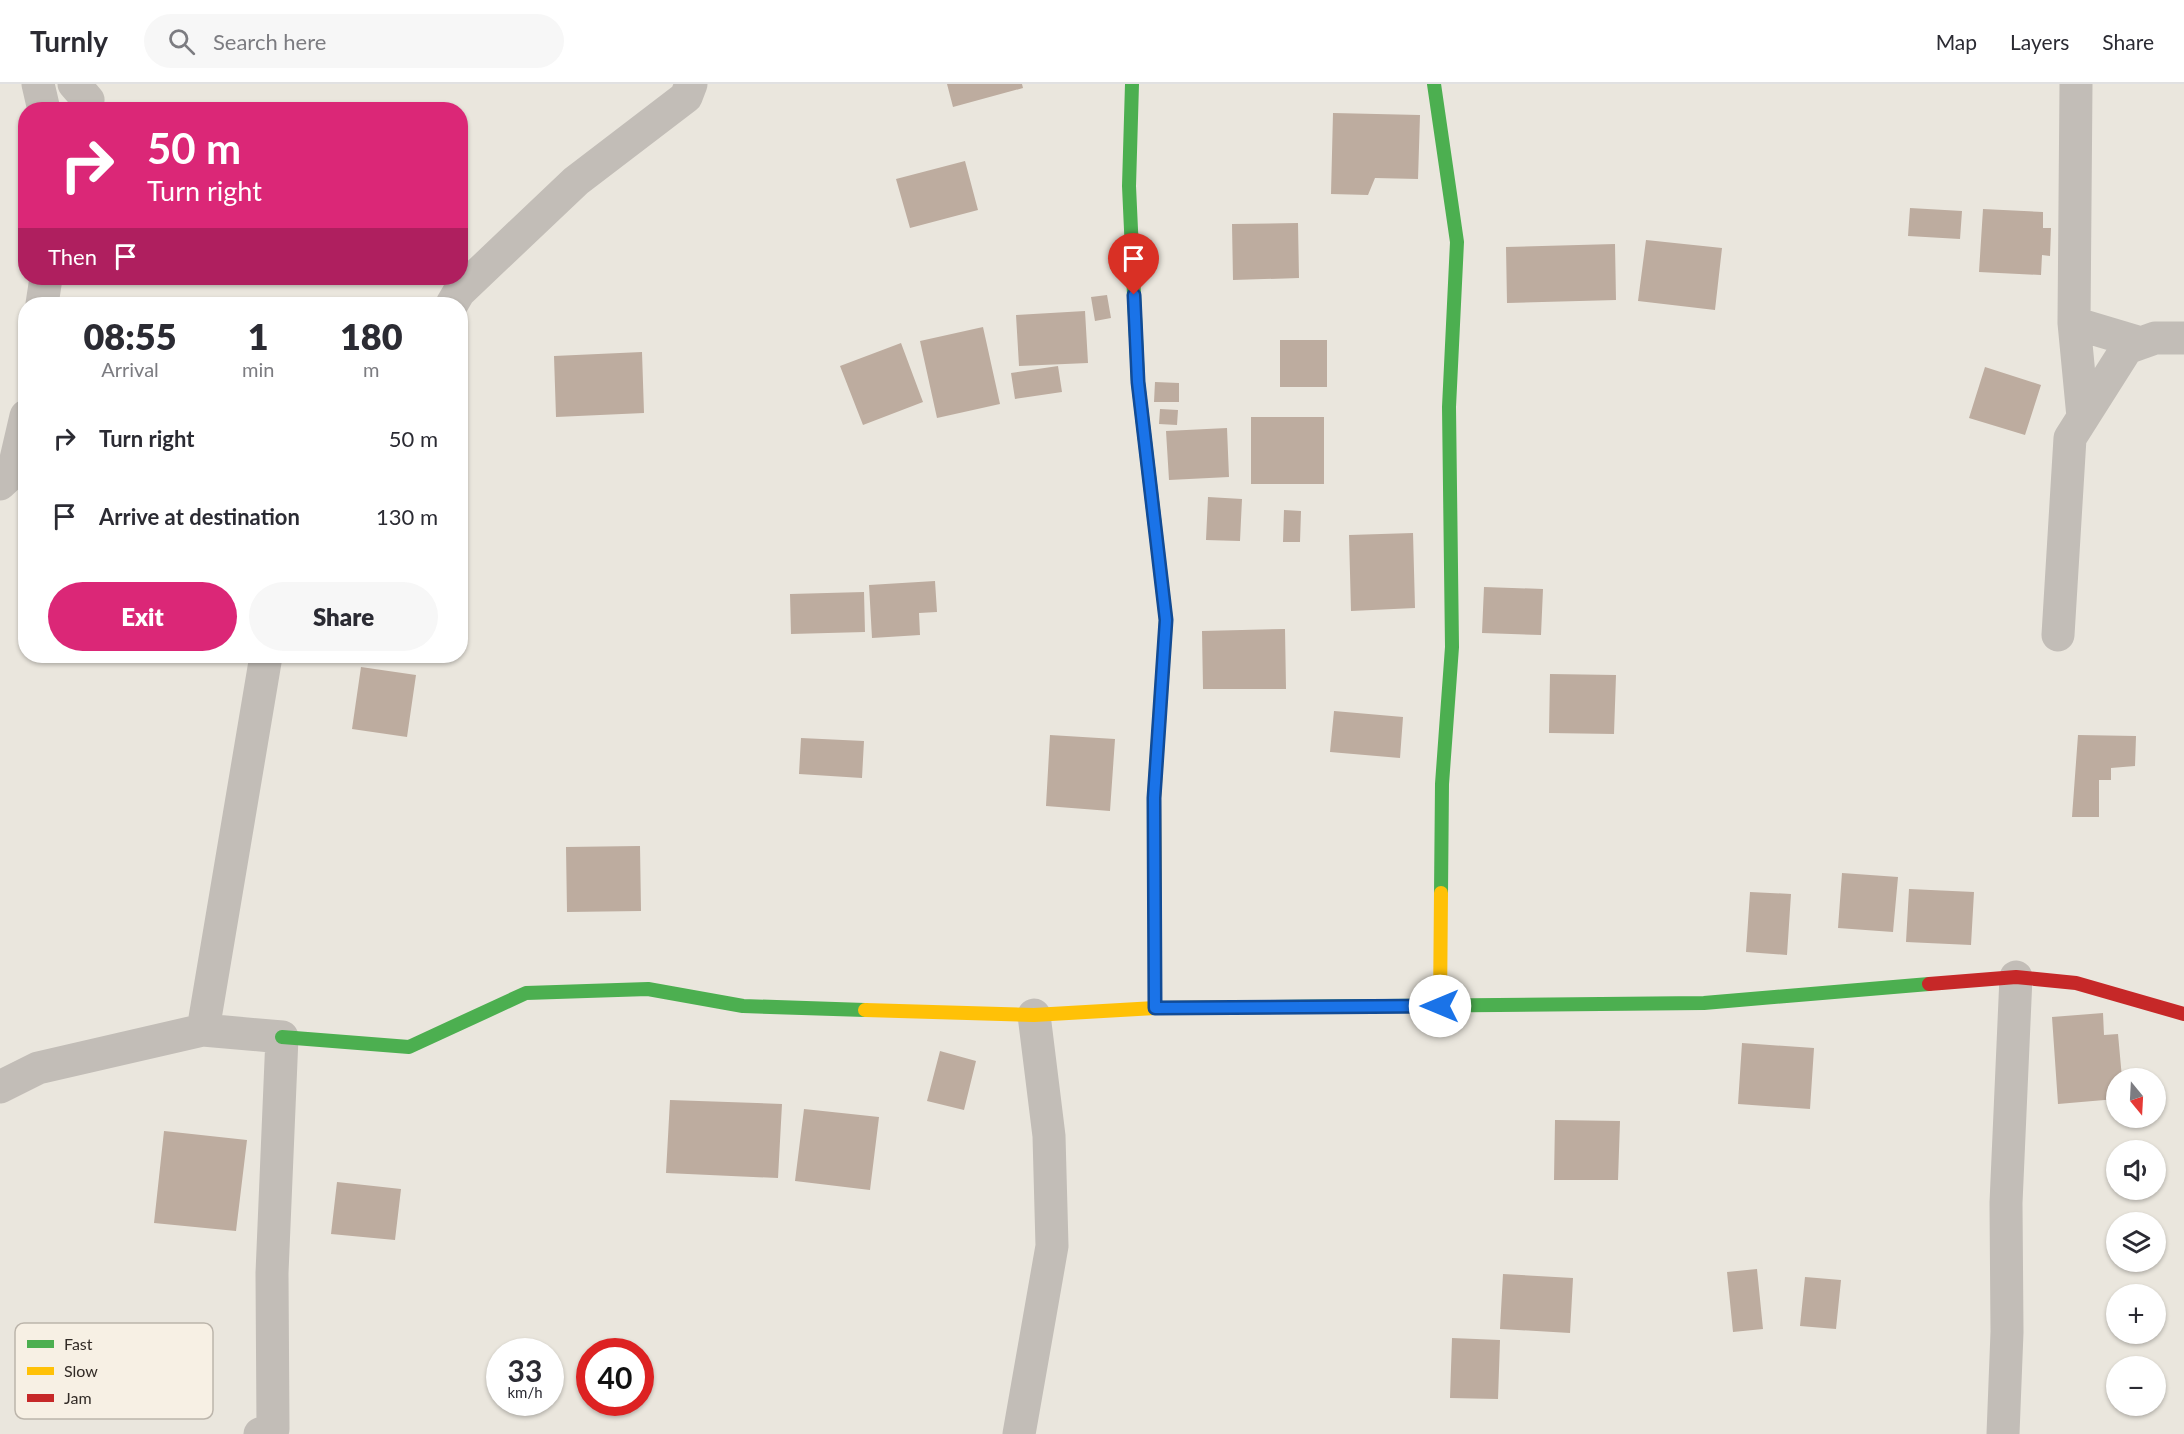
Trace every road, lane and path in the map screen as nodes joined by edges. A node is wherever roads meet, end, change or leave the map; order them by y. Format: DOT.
graph roads {
  1 [pos="38,84"];
  2 [pos="691,84"];
  3 [pos="1132,84"];
  4 [pos="1434,84"];
  5 [pos="2076,84"];
  6 [pos="42,102"];
  7 [pos="468,283"];
  8 [pos="466,285"];
  9 [pos="456,297"];
  10 [pos="2074,323"];
  11 [pos="2184,338"];
  12 [pos="2141,343"];
  13 [pos="2083,417"];
  14 [pos="18,450"];
  15 [pos="0,484"];
  16 [pos="2058,635"];
  17 [pos="265,663"];
  18 [pos="2016,977"];
  19 [pos="1440,1006"];
  20 [pos="1155,1008"];
  21 [pos="2184,1014"];
  22 [pos="1034,1015"];
  23 [pos="203,1030"];
  24 [pos="282,1036"];
  25 [pos="0,1087"];
  26 [pos="260,1434"];
  27 [pos="1019,1434"];
  28 [pos="2003,1434"];
  1 -- 6 [label="street"];
  2 -- 7 [label="street"];
  3 -- 20 [label="street"];
  4 -- 19 [label="street"];
  5 -- 10 [label="street"];
  8 -- 9 [label="street"];
  10 -- 12 [label="street"];
  10 -- 13 [label="street"];
  11 -- 12 [label="street"];
  12 -- 13 [label="street"];
  13 -- 16 [label="street"];
  14 -- 15 [label="street"];
  17 -- 23 [label="street"];
  18 -- 19 [label="street"];
  18 -- 21 [label="street"];
  18 -- 28 [label="street"];
  19 -- 20 [label="street"];
  20 -- 22 [label="street"];
  22 -- 24 [label="street"];
  22 -- 27 [label="street"];
  23 -- 24 [label="street"];
  23 -- 25 [label="street"];
  24 -- 26 [label="street"];
}
